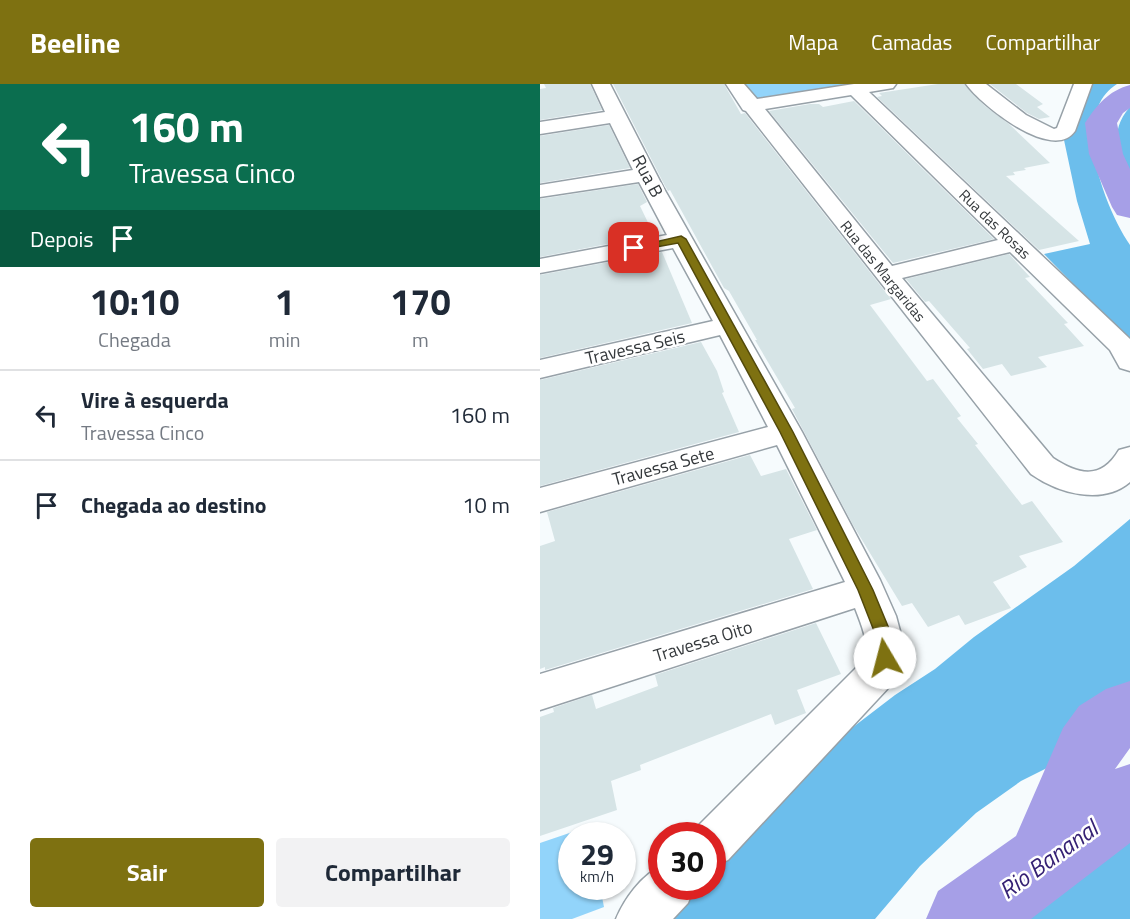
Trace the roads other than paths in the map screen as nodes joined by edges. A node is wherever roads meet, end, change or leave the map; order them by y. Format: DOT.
graph roads {
  1 [pos="601,84"];
  2 [pos="735,84"];
  3 [pos="887,84"];
  4 [pos="975,84"];
  5 [pos="1083,84"];
  6 [pos="855,89"];
  7 [pos="750,106"];
  8 [pos="616,116"];
  9 [pos="540,128"];
  10 [pos="647,174"];
  11 [pos="540,191"];
  12 [pos="681,239"];
  13 [pos="1016,243"];
  14 [pos="540,266"];
  15 [pos="886,275"];
  16 [pos="730,325"];
  17 [pos="1130,362"];
  18 [pos="540,369"];
  19 [pos="787,432"];
  20 [pos="1130,458"];
  21 [pos="540,500"];
  22 [pos="866,590"];
  23 [pos="540,692"];
  24 [pos="726,830"];
  25 [pos="658,900"];
  26 [pos="640,919"];
  1 -- 8 [label="street, Rua B"];
  2 -- 7 [label="street, Rua das Margaridas"];
  3 -- 6 [label="street"];
  4 -- 5 [label="street"];
  6 -- 7 [label="street"];
  6 -- 13 [label="street, Rua das Rosas"];
  7 -- 15 [label="street, Rua das Margaridas"];
  8 -- 9 [label="street"];
  8 -- 10 [label="street, Rua B"];
  10 -- 11 [label="street"];
  10 -- 12 [label="street, Rua B"];
  12 -- 14 [label="street"];
  12 -- 16 [label="street, Rua B"];
  13 -- 15 [label="street"];
  13 -- 17 [label="street, Rua das Rosas"];
  15 -- 20 [label="street, Rua das Margaridas"];
  16 -- 18 [label="street, Travessa Seis"];
  16 -- 19 [label="street, Rua B"];
  19 -- 21 [label="street, Travessa Sete"];
  19 -- 22 [label="street, Rua B"];
  22 -- 23 [label="street, Travessa Oito"];
  22 -- 24 [label="street, Rua B"];
  25 -- 26 [label="street"];
}
